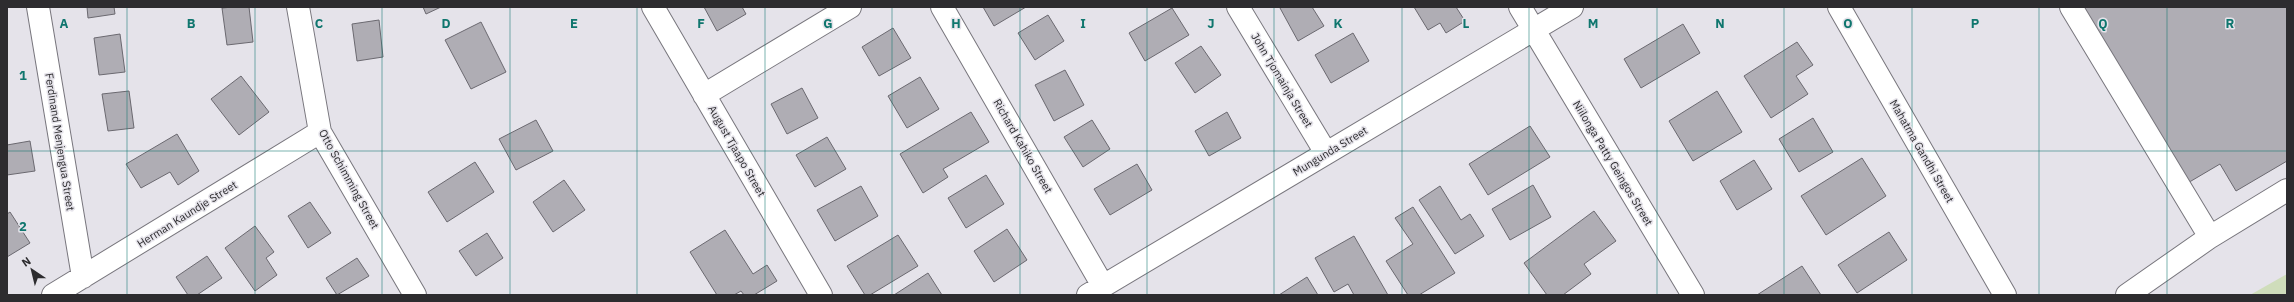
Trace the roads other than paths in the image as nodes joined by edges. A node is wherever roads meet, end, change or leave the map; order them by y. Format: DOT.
graph roads {
  1 [pos="38,7"];
  2 [pos="298,7"];
  3 [pos="653,7"];
  4 [pos="850,7"];
  5 [pos="942,7"];
  6 [pos="1238,7"];
  7 [pos="1520,7"];
  8 [pos="1572,7"];
  9 [pos="1839,7"];
  10 [pos="2071,7"];
  11 [pos="1534,30"];
  12 [pos="704,95"];
  13 [pos="320,132"];
  14 [pos="1326,153"];
  15 [pos="2287,190"];
  16 [pos="2210,237"];
  17 [pos="83,277"];
  18 [pos="1095,290"];
  19 [pos="53,295"];
  20 [pos="415,295"];
  21 [pos="821,295"];
  22 [pos="1694,295"];
  23 [pos="2005,295"];
  24 [pos="2127,295"];
  1 -- 17 [label="street, Ferdinand Menjengua Street"];
  2 -- 13 [label="street, Otto Schimming Street"];
  3 -- 12 [label="street, August Tjaapo Street"];
  4 -- 12 [label="street"];
  5 -- 18 [label="street, Richard Kahiko Street"];
  6 -- 14 [label="street, John Tjomainja Street"];
  7 -- 11 [label="street, Niilonga Patty Geingos Street"];
  8 -- 11 [label="street, Mungunda Street"];
  9 -- 23 [label="street, Mahatma Gandhi Street"];
  10 -- 16 [label="street"];
  11 -- 14 [label="street, Mungunda Street"];
  11 -- 22 [label="street, Niilonga Patty Geingos Street"];
  12 -- 21 [label="street, August Tjaapo Street"];
  13 -- 17 [label="street, Herman Kaundje Street"];
  13 -- 20 [label="street, Otto Schimming Street"];
  14 -- 18 [label="street, Mungunda Street"];
  15 -- 16 [label="street"];
  16 -- 24 [label="street"];
  17 -- 19 [label="street, Herman Kaundje Street"];
}
